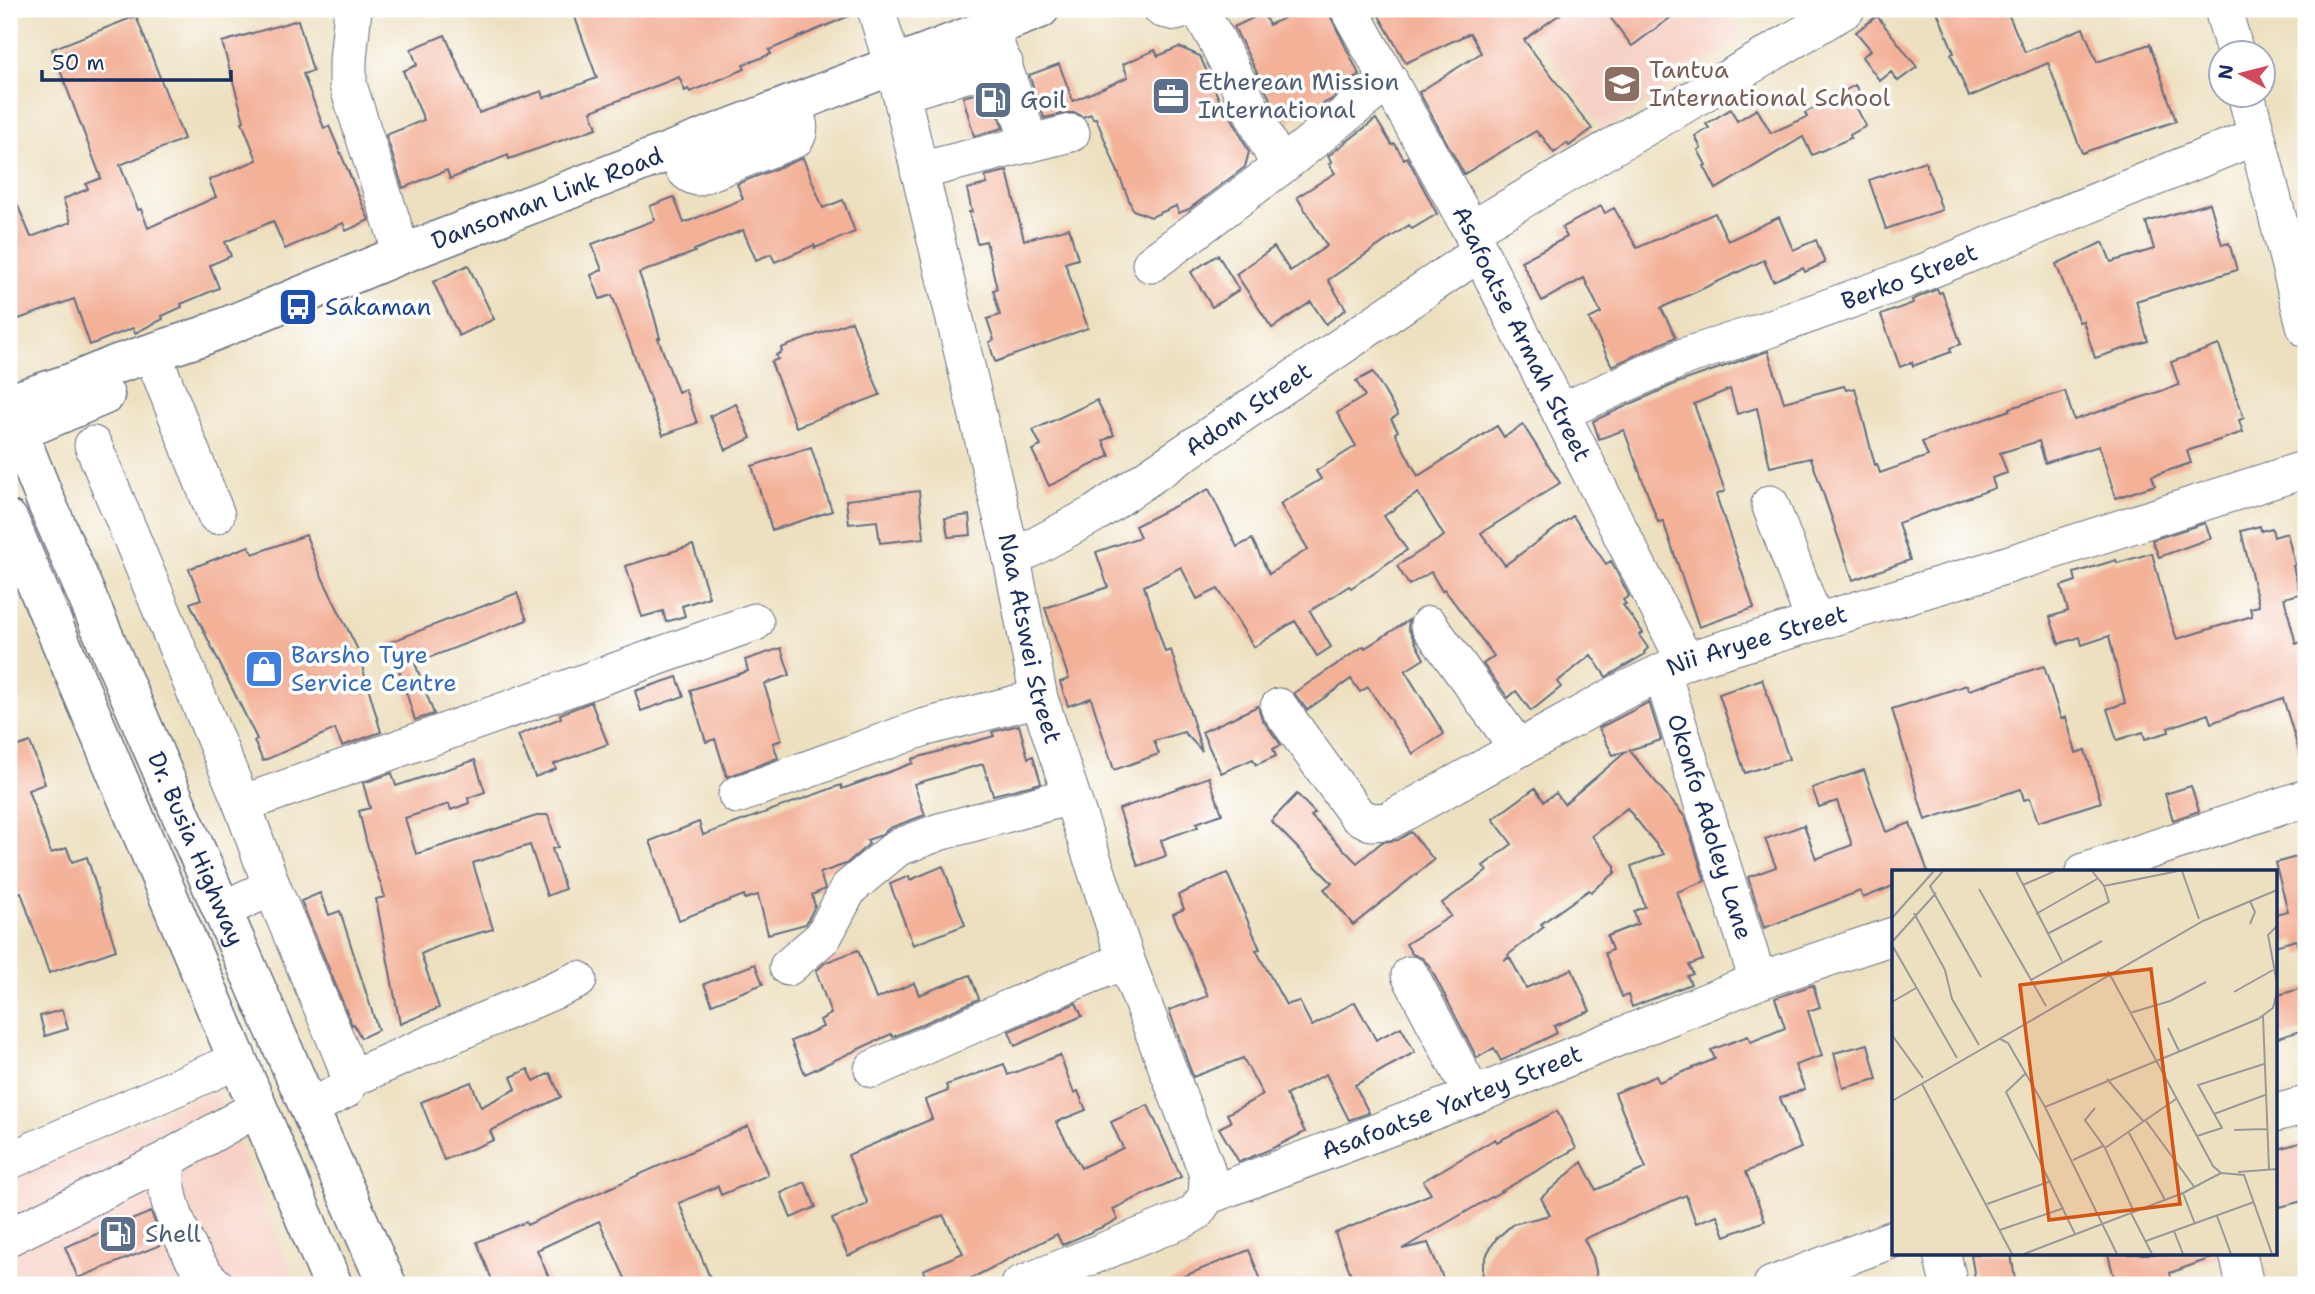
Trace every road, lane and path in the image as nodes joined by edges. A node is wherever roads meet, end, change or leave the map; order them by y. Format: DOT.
graph roads {
  1 [pos="353,9"];
  2 [pos="876,9"];
  3 [pos="1040,9"];
  4 [pos="1162,9"];
  5 [pos="1185,9"];
  6 [pos="1199,9"];
  7 [pos="1349,9"];
  8 [pos="1846,9"];
  9 [pos="2223,9"];
  10 [pos="990,28"];
  11 [pos="2231,38"];
  12 [pos="1004,63"];
  13 [pos="897,79"];
  14 [pos="1389,80"];
  15 [pos="2249,108"];
  16 [pos="1071,133"];
  17 [pos="2256,136"];
  18 [pos="1030,143"];
  19 [pos="1280,167"];
  20 [pos="919,171"];
  21 [pos="1476,241"];
  22 [pos="402,254"];
  23 [pos="1151,264"];
  24 [pos="2306,329"];
  25 [pos="202,336"];
  26 [pos="157,365"];
  27 [pos="1561,412"];
  28 [pos="11,420"];
  29 [pos="93,445"];
  30 [pos="2306,469"];
  31 [pos="1770,504"];
  32 [pos="216,515"];
  33 [pos="9,520"];
  34 [pos="1012,559"];
  35 [pos="19,573"];
  36 [pos="755,622"];
  37 [pos="1815,622"];
  38 [pos="1429,625"];
  39 [pos="1673,667"];
  40 [pos="1039,698"];
  41 [pos="1279,707"];
  42 [pos="1518,748"];
  43 [pos="737,795"];
  44 [pos="1071,796"];
  45 [pos="2306,798"];
  46 [pos="242,804"];
  47 [pos="2090,870"];
  48 [pos="272,887"];
  49 [pos="222,910"];
  50 [pos="1892,936"];
  51 [pos="1126,960"];
  52 [pos="788,967"];
  53 [pos="1410,975"];
  54 [pos="578,980"];
  55 [pos="1758,981"];
  56 [pos="236,1061"];
  57 [pos="873,1069"];
  58 [pos="350,1079"];
  59 [pos="1473,1096"];
  60 [pos="2306,1105"];
  61 [pos="257,1108"];
  62 [pos="310,1108"];
  63 [pos="2276,1113"];
  64 [pos="166,1160"];
  65 [pos="9,1161"];
  66 [pos="1207,1196"];
  67 [pos="9,1237"];
  68 [pos="1892,1239"];
  69 [pos="1942,1256"];
  70 [pos="2238,1256"];
  71 [pos="323,1282"];
  72 [pos="215,1285"];
  73 [pos="387,1285"];
  74 [pos="1020,1285"];
  75 [pos="1772,1285"];
  76 [pos="1949,1285"];
  77 [pos="2245,1285"];
  1 -- 22 [label="street"];
  2 -- 13 [label="street, Naa Atswei Street"];
  3 -- 10 [label="main road, Dansoman Link Road"];
  4 -- 5 [label="street"];
  6 -- 19 [label="street"];
  7 -- 14 [label="street, Asafoatse Armah Street"];
  8 -- 21 [label="street, Adom Street"];
  9 -- 11 [label="street"];
  10 -- 12 [label="street"];
  10 -- 13 [label="main road, Dansoman Link Road"];
  12 -- 13 [label="street"];
  12 -- 18 [label="street"];
  13 -- 20 [label="street, Naa Atswei Street"];
  13 -- 22 [label="main road, Dansoman Link Road"];
  14 -- 19 [label="street"];
  14 -- 21 [label="street, Asafoatse Armah Street"];
  15 -- 17 [label="street"];
  16 -- 18 [label="street"];
  17 -- 24 [label="street"];
  17 -- 27 [label="street, Berko Street"];
  18 -- 20 [label="street"];
  19 -- 23 [label="street"];
  20 -- 34 [label="street, Naa Atswei Street"];
  21 -- 27 [label="street, Asafoatse Armah Street"];
  21 -- 34 [label="street, Adom Street"];
  22 -- 25 [label="main road, Dansoman Link Road"];
  25 -- 26 [label="main road, Dansoman Link Road"];
  25 -- 28 [label="main road, Dansoman Link Road"];
  26 -- 28 [label="main road, Dansoman Link Road"];
  26 -- 32 [label="street"];
  27 -- 39 [label="street, Asafoatse Armah Street"];
  28 -- 49 [label="main road, Dr. Busia Highway"];
  29 -- 46 [label="street"];
  30 -- 37 [label="street, Nii Aryee Street"];
  31 -- 37 [label="street"];
  33 -- 35 [label="main road, Dr. Busia Highway"];
  34 -- 40 [label="street, Naa Atswei Street"];
  35 -- 56 [label="main road, Dr. Busia Highway"];
  36 -- 46 [label="street"];
  37 -- 39 [label="street, Nii Aryee Street"];
  38 -- 42 [label="street"];
  39 -- 42 [label="street, Nii Aryee Street"];
  39 -- 55 [label="street, Okonfo Adoley Lane"];
  40 -- 43 [label="street"];
  40 -- 44 [label="street, Naa Atswei Street"];
  41 -- 42 [label="street, Nii Aryee Street"];
  44 -- 51 [label="street, Naa Atswei Street"];
  44 -- 52 [label="street"];
  45 -- 47 [label="street"];
  46 -- 48 [label="street"];
  48 -- 49 [label="street"];
  48 -- 58 [label="street"];
  49 -- 62 [label="main road, Dr. Busia Highway"];
  50 -- 55 [label="street, Asafoatse Yartey Street"];
  51 -- 57 [label="street"];
  51 -- 66 [label="street, Naa Atswei Street"];
  53 -- 59 [label="street"];
  54 -- 58 [label="street"];
  55 -- 59 [label="street, Asafoatse Yartey Street"];
  56 -- 61 [label="main road, Dr. Busia Highway"];
  56 -- 65 [label="street"];
  58 -- 62 [label="street"];
  59 -- 66 [label="street, Asafoatse Yartey Street"];
  60 -- 63 [label="street"];
  61 -- 64 [label="street"];
  61 -- 71 [label="main road, Dr. Busia Highway"];
  62 -- 73 [label="main road, Dr. Busia Highway"];
  64 -- 67 [label="street"];
  64 -- 72 [label="street"];
  66 -- 74 [label="street, Asafoatse Yartey Street"];
  68 -- 75 [label="street"];
  69 -- 76 [label="street"];
  70 -- 77 [label="street"];
}
